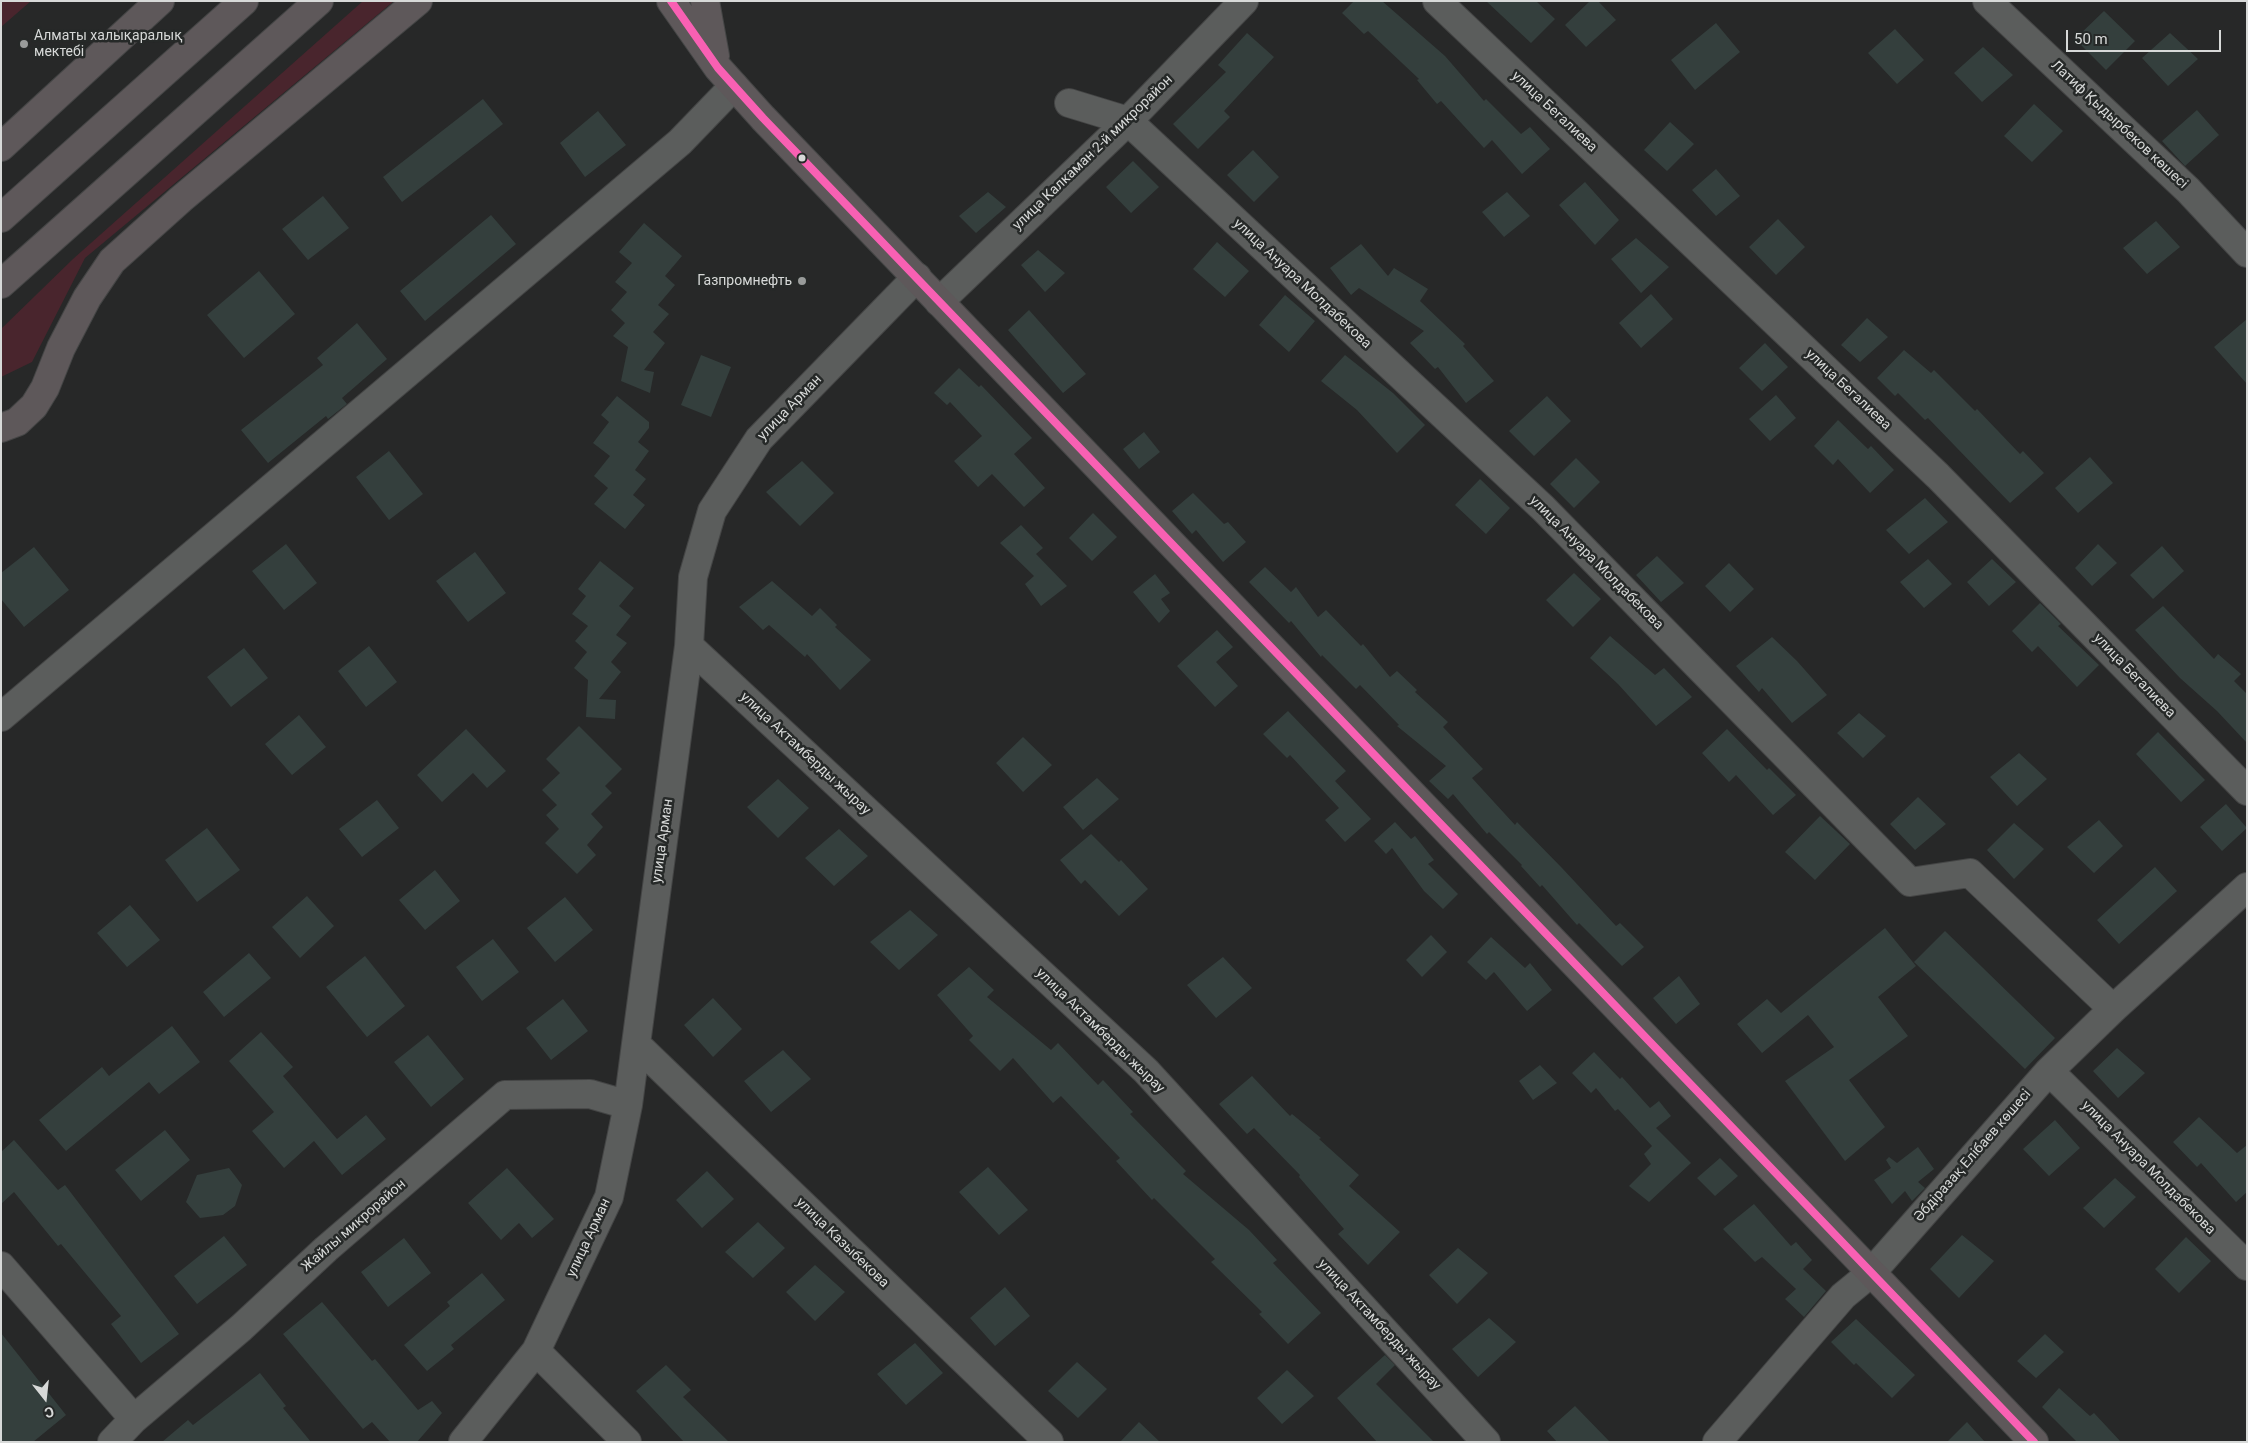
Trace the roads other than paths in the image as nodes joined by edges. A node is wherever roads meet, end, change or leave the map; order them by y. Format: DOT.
graph roads {
  1 [pos="160,1"];
  2 [pos="244,1"];
  3 [pos="319,1"];
  4 [pos="418,1"];
  5 [pos="671,1"];
  6 [pos="705,1"];
  7 [pos="1244,1"];
  8 [pos="1437,1"];
  9 [pos="1987,1"];
  10 [pos="726,77"];
  11 [pos="1069,103"];
  12 [pos="1128,121"];
  13 [pos="1,147"];
  14 [pos="1,218"];
  15 [pos="2247,253"];
  16 [pos="917,277"];
  17 [pos="1,284"];
  18 [pos="939,302"];
  19 [pos="34,406"];
  20 [pos="1,416"];
  21 [pos="1,428"];
  22 [pos="689,646"];
  23 [pos="1,717"];
  24 [pos="2247,791"];
  25 [pos="2247,886"];
  26 [pos="2113,1009"];
  27 [pos="636,1044"];
  28 [pos="2049,1071"];
  29 [pos="628,1105"];
  30 [pos="1,1266"];
  31 [pos="2247,1266"];
  32 [pos="1871,1273"];
  33 [pos="536,1351"];
  34 [pos="134,1419"];
  35 [pos="112,1442"];
  36 [pos="462,1442"];
  37 [pos="627,1442"];
  38 [pos="1049,1442"];
  39 [pos="1486,1442"];
  40 [pos="1717,1442"];
  41 [pos="2034,1442"];
  1 -- 13 [label="main road"];
  2 -- 14 [label="main road"];
  3 -- 17 [label="main road"];
  4 -- 19 [label="main road"];
  5 -- 10 [label="main road"];
  6 -- 10 [label="main road"];
  7 -- 12 [label="street, улица Калкаман 2-й микрорайон"];
  8 -- 24 [label="street, улица Бегалиева"];
  9 -- 15 [label="street, Латиф Қыдырбеков көшесі"];
  10 -- 16 [label="main road"];
  10 -- 23 [label="street"];
  11 -- 12 [label="street, улица Ануара Молдабекова"];
  12 -- 18 [label="street, улица Калкаман 2-й микрорайон"];
  12 -- 26 [label="street, улица Ануара Молдабекова"];
  16 -- 18 [label="main road"];
  16 -- 22 [label="street, улица Арман"];
  18 -- 32 [label="main road"];
  19 -- 20 [label="main road"];
  19 -- 21 [label="main road"];
  22 -- 27 [label="street, улица Арман"];
  22 -- 39 [label="street, улица Актамберды жырау"];
  25 -- 26 [label="street, Әбдіразақ Елібаев көшесі"];
  26 -- 28 [label="street, Әбдіразақ Елібаев көшесі"];
  27 -- 29 [label="street, улица Арман"];
  27 -- 38 [label="street, улица Казыбекова"];
  28 -- 31 [label="street, улица Ануара Молдабекова"];
  28 -- 32 [label="street, Әбдіразақ Елібаев көшесі"];
  29 -- 33 [label="street, улица Арман"];
  29 -- 34 [label="street, Жайлы микрорайон"];
  30 -- 34 [label="street"];
  32 -- 40 [label="street, Әбдіразақ Елібаев көшесі"];
  32 -- 41 [label="main road"];
  33 -- 36 [label="street, улица Арман"];
  33 -- 37 [label="street"];
  34 -- 35 [label="street, Жайлы микрорайон"];
}
